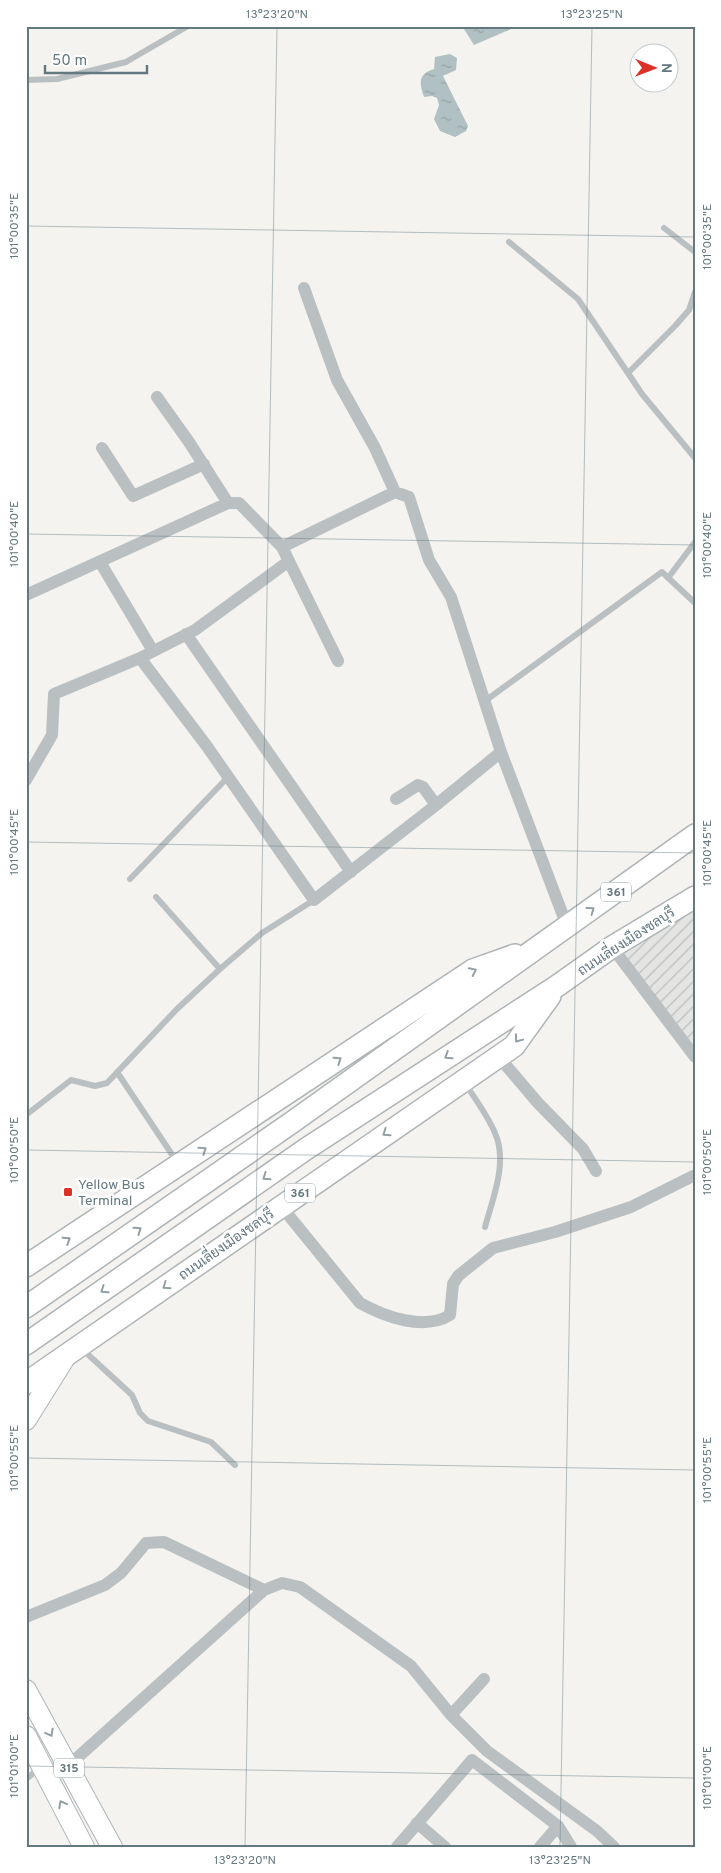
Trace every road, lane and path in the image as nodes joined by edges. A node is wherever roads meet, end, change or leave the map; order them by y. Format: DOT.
graph roads {
  1 [pos="188,26"];
  2 [pos="26,80"];
  3 [pos="664,228"];
  4 [pos="510,242"];
  5 [pos="695,252"];
  6 [pos="304,288"];
  7 [pos="695,292"];
  8 [pos="629,372"];
  9 [pos="157,397"];
  10 [pos="102,448"];
  11 [pos="695,458"];
  12 [pos="204,464"];
  13 [pos="395,492"];
  14 [pos="228,503"];
  15 [pos="695,542"];
  16 [pos="282,547"];
  17 [pos="289,561"];
  18 [pos="100,562"];
  19 [pos="668,578"];
  20 [pos="26,595"];
  21 [pos="695,603"];
  22 [pos="186,634"];
  23 [pos="153,651"];
  24 [pos="140,658"];
  25 [pos="338,661"];
  26 [pos="485,701"];
  27 [pos="501,752"];
  28 [pos="229,776"];
  29 [pos="26,780"];
  30 [pos="396,799"];
  31 [pos="436,806"];
  32 [pos="695,835"];
  33 [pos="351,872"];
  34 [pos="130,879"];
  35 [pos="156,897"];
  36 [pos="695,897"];
  37 [pos="314,900"];
  38 [pos="567,926"];
  39 [pos="612,947"];
  40 [pos="537,948"];
  41 [pos="220,969"];
  42 [pos="557,986"];
  43 [pos="498,1056"];
  44 [pos="695,1057"];
  45 [pos="117,1072"];
  46 [pos="463,1080"];
  47 [pos="26,1115"];
  48 [pos="180,1166"];
  49 [pos="596,1171"];
  50 [pos="695,1175"];
  51 [pos="280,1206"];
  52 [pos="485,1227"];
  53 [pos="26,1266"];
  54 [pos="26,1307"];
  55 [pos="26,1344"];
  56 [pos="72,1352"];
  57 [pos="26,1383"];
  58 [pos="26,1420"];
  59 [pos="236,1465"];
  60 [pos="264,1590"];
  61 [pos="26,1617"];
  62 [pos="484,1679"];
  63 [pos="26,1690"];
  64 [pos="451,1715"];
  65 [pos="26,1736"];
  66 [pos="68,1766"];
  67 [pos="42,1767"];
  68 [pos="26,1779"];
  69 [pos="417,1823"];
  70 [pos="558,1826"];
  71 [pos="84,1847"];
  72 [pos="112,1847"];
  73 [pos="397,1847"];
  74 [pos="445,1847"];
  75 [pos="540,1847"];
  76 [pos="570,1847"];
  77 [pos="614,1847"];
  1 -- 2 [label="lane"];
  3 -- 5 [label="lane"];
  4 -- 8 [label="lane"];
  6 -- 13 [label="street"];
  7 -- 8 [label="lane"];
  8 -- 11 [label="lane"];
  9 -- 12 [label="street"];
  10 -- 12 [label="street"];
  12 -- 14 [label="street"];
  13 -- 16 [label="street"];
  13 -- 26 [label="street"];
  14 -- 16 [label="street"];
  14 -- 18 [label="street"];
  15 -- 19 [label="lane"];
  16 -- 17 [label="street"];
  17 -- 22 [label="street"];
  17 -- 25 [label="street"];
  18 -- 20 [label="street"];
  18 -- 23 [label="street"];
  19 -- 21 [label="lane"];
  19 -- 26 [label="lane"];
  22 -- 23 [label="street"];
  22 -- 33 [label="street"];
  23 -- 24 [label="street"];
  24 -- 28 [label="street"];
  24 -- 29 [label="street"];
  26 -- 27 [label="street"];
  27 -- 31 [label="street"];
  27 -- 38 [label="street"];
  28 -- 34 [label="lane"];
  28 -- 37 [label="street"];
  30 -- 31 [label="street"];
  31 -- 33 [label="street"];
  38 -- 32 [label="highway, 361, one-way"];
  33 -- 37 [label="street"];
  35 -- 41 [label="lane"];
  36 -- 39 [label="highway, ถนนเลี่ยงเมืองชลบุรี / 361"];
  37 -- 41 [label="lane"];
  38 -- 40 [label="highway, 361"];
  39 -- 42 [label="highway, ถนนเลี่ยงเมืองชลบุรี / 361"];
  39 -- 44 [label="street"];
  48 -- 40 [label="highway, 361, one-way"];
  54 -- 40 [label="highway, 361, one-way"];
  41 -- 45 [label="lane"];
  42 -- 43 [label="highway, ถนนเลี่ยงเมืองชลบุรี / 361, one-way"];
  42 -- 55 [label="highway, ถนนเลี่ยงเมืองชลบุรี / 361, one-way"];
  43 -- 46 [label="highway, ถนนเลี่ยงเมืองชลบุรี / 361"];
  43 -- 49 [label="street"];
  45 -- 47 [label="lane"];
  45 -- 48 [label="lane"];
  46 -- 51 [label="highway, ถนนเลี่ยงเมืองชลบุรี / 361, one-way"];
  46 -- 52 [label="lane"];
  53 -- 48 [label="highway, 361, one-way"];
  50 -- 51 [label="street"];
  51 -- 56 [label="highway, ถนนเลี่ยงเมืองชลบุรี / 361, one-way"];
  56 -- 57 [label="highway, ถนนเลี่ยงเมืองชลบุรี / 361"];
  56 -- 58 [label="main road"];
  56 -- 59 [label="lane"];
  60 -- 61 [label="street"];
  60 -- 64 [label="street"];
  60 -- 66 [label="street"];
  62 -- 64 [label="street"];
  63 -- 66 [label="main road, 315, one-way"];
  64 -- 77 [label="street"];
  65 -- 67 [label="main road, 315"];
  66 -- 72 [label="main road, 315"];
  67 -- 68 [label="lane"];
  71 -- 67 [label="main road, 315, one-way"];
  69 -- 70 [label="street"];
  69 -- 73 [label="street"];
  69 -- 74 [label="street"];
  70 -- 75 [label="street"];
  70 -- 76 [label="street"];
}
